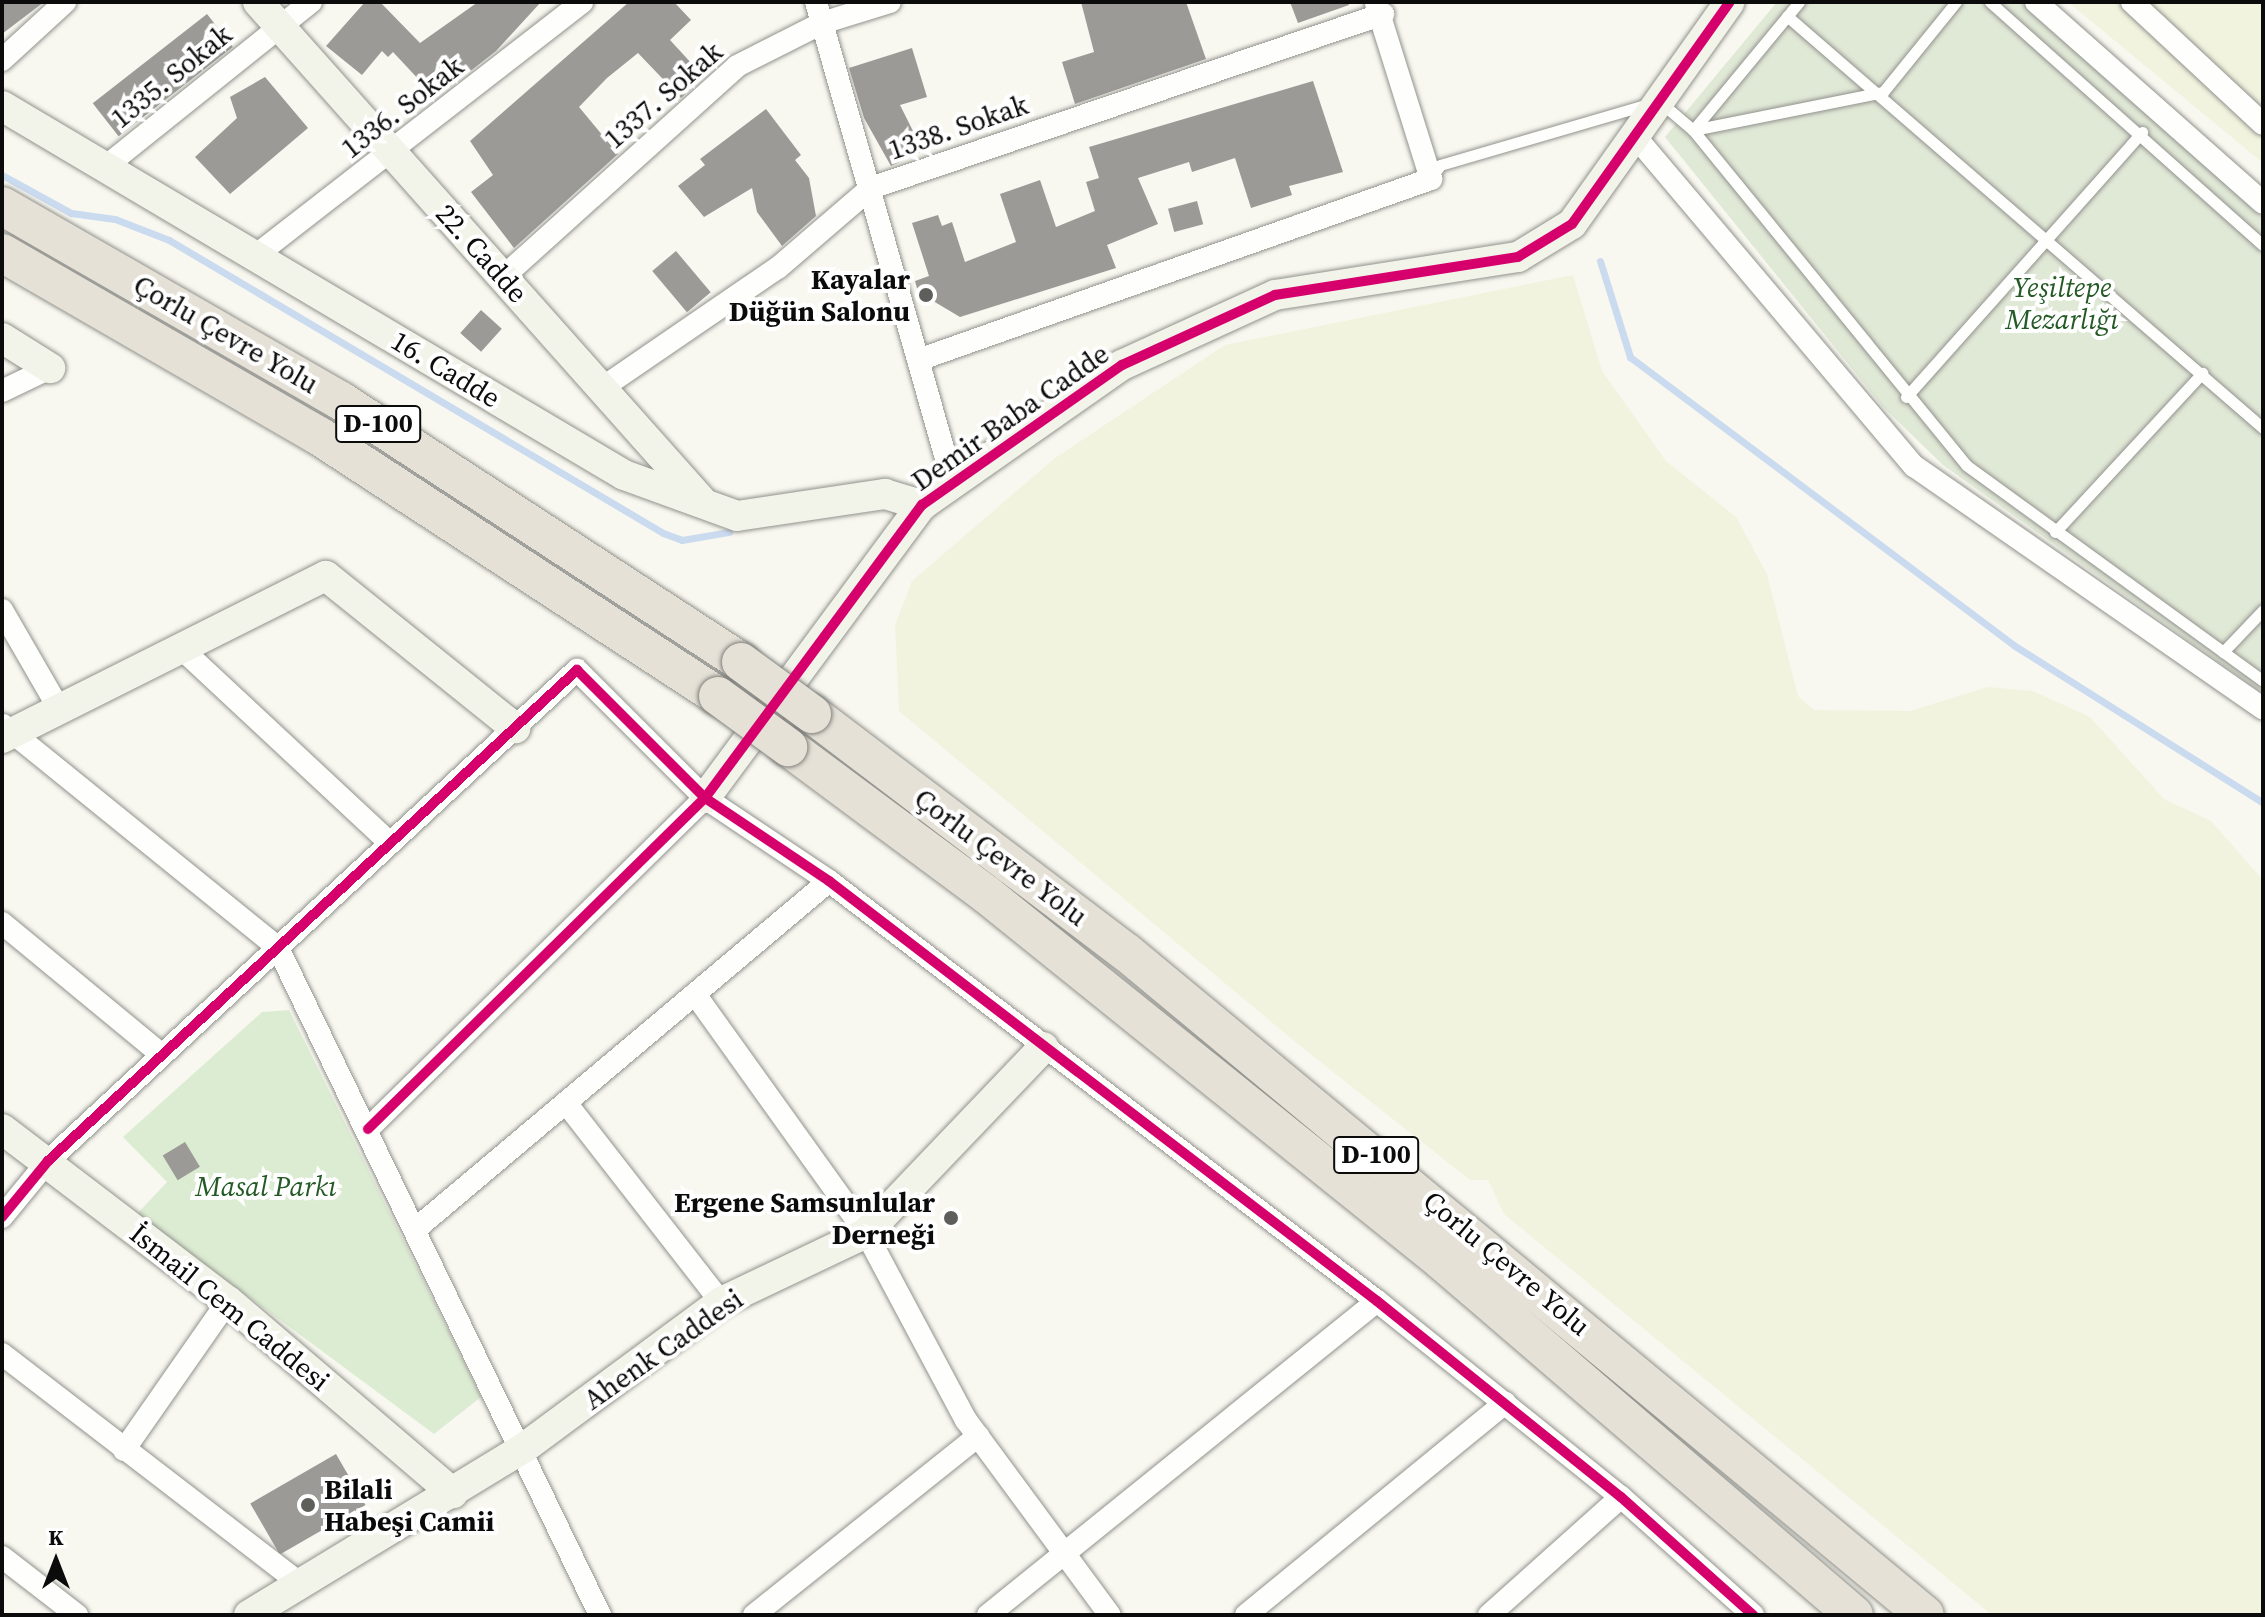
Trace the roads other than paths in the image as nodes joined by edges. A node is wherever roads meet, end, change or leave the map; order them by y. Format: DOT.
graph roads {
  1 [pos="65,2"];
  2 [pos="258,2"];
  3 [pos="311,2"];
  4 [pos="582,2"];
  5 [pos="890,2"];
  6 [pos="1730,2"];
  7 [pos="1799,2"];
  8 [pos="1956,2"];
  9 [pos="1990,2"];
  10 [pos="2036,2"];
  11 [pos="2132,2"];
  12 [pos="1379,8"];
  13 [pos="819,12"];
  14 [pos="1787,16"];
  15 [pos="281,27"];
  16 [pos="2,60"];
  17 [pos="1883,92"];
  18 [pos="1659,101"];
  19 [pos="2,106"];
  20 [pos="2263,124"];
  21 [pos="1693,130"];
  22 [pos="2142,132"];
  23 [pos="1634,135"];
  24 [pos="394,154"];
  25 [pos="105,167"];
  26 [pos="1431,179"];
  27 [pos="871,188"];
  28 [pos="2263,203"];
  29 [pos="2,206"];
  30 [pos="2048,238"];
  31 [pos="2263,245"];
  32 [pos="2,253"];
  33 [pos="255,256"];
  34 [pos="503,277"];
  35 [pos="2,338"];
  36 [pos="921,359"];
  37 [pos="50,368"];
  38 [pos="2202,373"];
  39 [pos="602,388"];
  40 [pos="2,391"];
  41 [pos="1906,397"];
  42 [pos="2263,428"];
  43 [pos="953,482"];
  44 [pos="705,504"];
  45 [pos="922,505"];
  46 [pos="2055,532"];
  47 [pos="2,610"];
  48 [pos="2263,610"];
  49 [pos="184,651"];
  50 [pos="2223,652"];
  51 [pos="2263,681"];
  52 [pos="58,707"];
  53 [pos="2263,709"];
  54 [pos="515,728"];
  55 [pos="5,731"];
  56 [pos="705,798"];
  57 [pos="390,843"];
  58 [pos="829,881"];
  59 [pos="2,923"];
  60 [pos="278,948"];
  61 [pos="695,994"];
  62 [pos="1044,1047"];
  63 [pos="162,1055"];
  64 [pos="566,1103"];
  65 [pos="2,1129"];
  66 [pos="368,1129"];
  67 [pos="48,1161"];
  68 [pos="2,1217"];
  69 [pos="418,1227"];
  70 [pos="866,1233"];
  71 [pos="228,1301"];
  72 [pos="1377,1301"];
  73 [pos="721,1302"];
  74 [pos="2,1354"];
  75 [pos="1505,1403"];
  76 [pos="978,1436"];
  77 [pos="524,1448"];
  78 [pos="124,1450"];
  79 [pos="453,1493"];
  80 [pos="1621,1497"];
  81 [pos="1065,1554"];
  82 [pos="2,1557"];
  83 [pos="301,1584"];
  84 [pos="77,1615"];
  85 [pos="249,1615"];
  86 [pos="600,1615"];
  87 [pos="754,1615"];
  88 [pos="988,1615"];
  89 [pos="1110,1615"];
  90 [pos="1246,1615"];
  91 [pos="1489,1615"];
  92 [pos="1753,1615"];
  93 [pos="1854,1615"];
  94 [pos="1925,1615"];
  1 -- 16 [label="street"];
  2 -- 15 [label="street, 22. Cadde"];
  3 -- 15 [label="street, 1335. Sokak"];
  4 -- 24 [label="street, 1336. Sokak"];
  5 -- 13 [label="street, 1337. Sokak"];
  6 -- 18 [label="street, Demir Baba Cadde"];
  7 -- 14 [label="lane"];
  8 -- 17 [label="lane"];
  9 -- 22 [label="lane"];
  10 -- 28 [label="street"];
  11 -- 20 [label="street"];
  12 -- 26 [label="street"];
  12 -- 27 [label="street, 1338. Sokak"];
  13 -- 27 [label="street"];
  13 -- 34 [label="street, 1337. Sokak"];
  14 -- 17 [label="lane"];
  14 -- 21 [label="lane"];
  15 -- 24 [label="street, 22. Cadde"];
  15 -- 25 [label="street, 1335. Sokak"];
  17 -- 21 [label="lane"];
  17 -- 30 [label="lane"];
  18 -- 21 [label="lane"];
  18 -- 23 [label="street, Demir Baba Cadde"];
  18 -- 26 [label="lane"];
  19 -- 25 [label="street, 16. Cadde"];
  21 -- 41 [label="lane"];
  22 -- 30 [label="lane"];
  22 -- 31 [label="lane"];
  23 -- 43 [label="street, Demir Baba Cadde"];
  23 -- 53 [label="street"];
  24 -- 33 [label="street, 1336. Sokak"];
  24 -- 34 [label="street, 22. Cadde"];
  25 -- 33 [label="street, 16. Cadde"];
  26 -- 36 [label="street"];
  27 -- 36 [label="street"];
  27 -- 39 [label="street, 1338. Sokak"];
  29 -- 94 [label="highway, Çorlu Çevre Yolu / D-100, bridge"];
  30 -- 38 [label="lane"];
  30 -- 41 [label="lane"];
  32 -- 93 [label="highway, Çorlu Çevre Yolu / D-100, bridge"];
  33 -- 44 [label="street, 16. Cadde"];
  34 -- 39 [label="street, 22. Cadde"];
  35 -- 37 [label="street"];
  36 -- 43 [label="street"];
  37 -- 40 [label="street"];
  38 -- 42 [label="lane"];
  38 -- 46 [label="lane"];
  39 -- 44 [label="street, 22. Cadde"];
  41 -- 46 [label="lane"];
  43 -- 45 [label="street, Demir Baba Cadde"];
  44 -- 45 [label="street, 16. Cadde"];
  45 -- 56 [label="street, Demir Baba Cadde"];
  46 -- 50 [label="lane"];
  47 -- 52 [label="street"];
  48 -- 50 [label="lane"];
  49 -- 52 [label="street"];
  49 -- 54 [label="street"];
  49 -- 57 [label="street"];
  50 -- 51 [label="lane"];
  52 -- 55 [label="street"];
  54 -- 56 [label="street"];
  54 -- 57 [label="street"];
  55 -- 60 [label="street"];
  56 -- 58 [label="street"];
  56 -- 66 [label="street"];
  57 -- 60 [label="street"];
  58 -- 61 [label="street"];
  58 -- 62 [label="street"];
  59 -- 63 [label="street"];
  60 -- 63 [label="street"];
  60 -- 66 [label="street"];
  61 -- 64 [label="street"];
  61 -- 70 [label="street"];
  62 -- 70 [label="street, Ahenk Caddesi"];
  62 -- 72 [label="street"];
  63 -- 67 [label="street"];
  64 -- 69 [label="street"];
  64 -- 73 [label="street"];
  65 -- 67 [label="street, İsmail Cem Caddesi"];
  66 -- 69 [label="street"];
  67 -- 68 [label="street"];
  67 -- 71 [label="street, İsmail Cem Caddesi"];
  69 -- 77 [label="street"];
  70 -- 73 [label="street, Ahenk Caddesi"];
  70 -- 76 [label="street"];
  71 -- 78 [label="street"];
  71 -- 79 [label="street, İsmail Cem Caddesi"];
  72 -- 75 [label="street"];
  72 -- 81 [label="street"];
  73 -- 77 [label="street, Ahenk Caddesi"];
  74 -- 78 [label="street"];
  75 -- 80 [label="street"];
  75 -- 90 [label="street"];
  76 -- 81 [label="street"];
  76 -- 87 [label="street"];
  77 -- 79 [label="street, Ahenk Caddesi"];
  77 -- 86 [label="street"];
  78 -- 83 [label="street"];
  79 -- 83 [label="street, Ahenk Caddesi"];
  80 -- 91 [label="street"];
  80 -- 92 [label="street"];
  81 -- 88 [label="street"];
  81 -- 89 [label="street"];
  82 -- 84 [label="street"];
  83 -- 85 [label="street, Ahenk Caddesi"];
}
